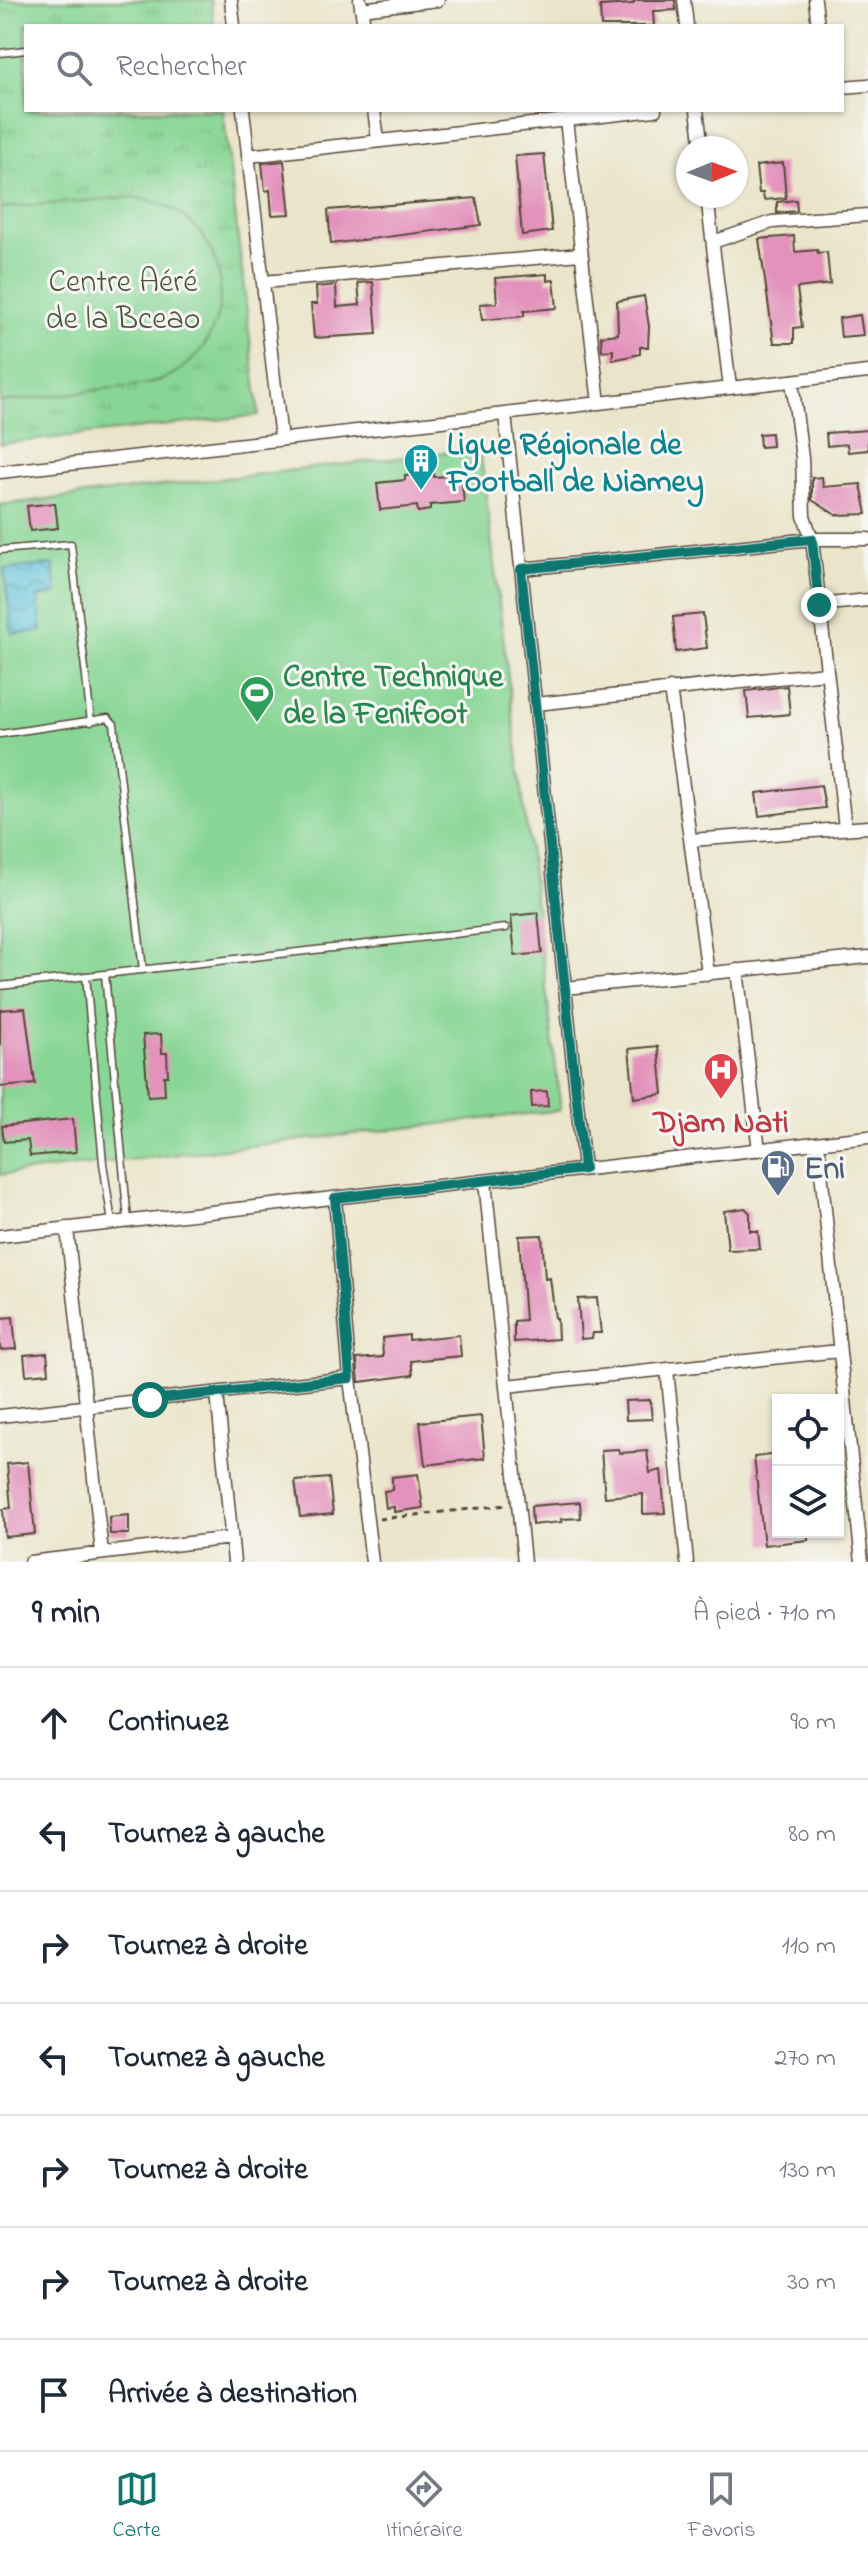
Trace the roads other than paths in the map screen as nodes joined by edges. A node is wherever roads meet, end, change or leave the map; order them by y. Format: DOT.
graph roads {
  1 [pos="231,0"];
  2 [pos="438,0"];
  3 [pos="684,0"];
  4 [pos="815,0"];
  5 [pos="361,4"];
  6 [pos="234,24"];
  7 [pos="364,24"];
  8 [pos="687,24"];
  9 [pos="818,24"];
  10 [pos="24,50"];
  11 [pos="0,53"];
  12 [pos="868,85"];
  13 [pos="844,87"];
  14 [pos="243,112"];
  15 [pos="374,112"];
  16 [pos="637,112"];
  17 [pos="697,112"];
  18 [pos="566,120"];
  19 [pos="700,136"];
  20 [pos="378,140"];
  21 [pos="248,156"];
  22 [pos="709,208"];
  23 [pos="868,215"];
  24 [pos="713,242"];
  25 [pos="580,254"];
  26 [pos="263,282"];
  27 [pos="868,372"];
  28 [pos="792,381"];
  29 [pos="730,388"];
  30 [pos="599,403"];
  31 [pos="505,414"];
  32 [pos="281,439"];
  33 [pos="0,472"];
  34 [pos="812,539"];
  35 [pos="868,539"];
  36 [pos="0,550"];
  37 [pos="521,569"];
  38 [pos="868,600"];
  39 [pos="819,605"];
  40 [pos="826,673"];
  41 [pos="670,688"];
  42 [pos="536,704"];
  43 [pos="91,722"];
  44 [pos="0,734"];
  45 [pos="868,827"];
  46 [pos="845,828"];
  47 [pos="691,840"];
  48 [pos="506,928"];
  49 [pos="868,957"];
  50 [pos="143,970"];
  51 [pos="737,970"];
  52 [pos="105,974"];
  53 [pos="708,974"];
  54 [pos="86,976"];
  55 [pos="0,986"];
  56 [pos="565,988"];
  57 [pos="868,1137"];
  58 [pos="818,1143"];
  59 [pos="759,1150"];
  60 [pos="584,1169"];
  61 [pos="485,1181"];
  62 [pos="335,1198"];
  63 [pos="128,1221"];
  64 [pos="112,1223"];
  65 [pos="67,1228"];
  66 [pos="0,1236"];
  67 [pos="839,1351"];
  68 [pos="667,1370"];
  69 [pos="350,1378"];
  70 [pos="506,1386"];
  71 [pos="217,1393"];
  72 [pos="87,1407"];
  73 [pos="0,1416"];
  74 [pos="868,1475"];
  75 [pos="853,1476"];
  76 [pos="231,1538"];
  77 [pos="102,1553"];
  78 [pos="30,1562"];
  79 [pos="234,1562"];
  80 [pos="372,1562"];
  81 [pos="524,1562"];
  82 [pos="687,1562"];
  83 [pos="862,1562"];
  1 -- 6 [label="street"];
  2 -- 5 [label="street"];
  3 -- 8 [label="street"];
  4 -- 9 [label="street"];
  5 -- 7 [label="street"];
  10 -- 11 [label="lane"];
  12 -- 13 [label="street"];
  14 -- 21 [label="street"];
  15 -- 20 [label="street"];
  16 -- 18 [label="street"];
  17 -- 19 [label="street"];
  18 -- 20 [label="street"];
  18 -- 25 [label="street"];
  20 -- 21 [label="street"];
  21 -- 26 [label="street"];
  22 -- 24 [label="street"];
  23 -- 24 [label="street"];
  24 -- 29 [label="street"];
  25 -- 26 [label="street"];
  25 -- 30 [label="street"];
  26 -- 32 [label="street"];
  27 -- 28 [label="street"];
  28 -- 29 [label="street"];
  28 -- 34 [label="street"];
  29 -- 30 [label="street"];
  30 -- 31 [label="street"];
  31 -- 32 [label="street"];
  31 -- 37 [label="street"];
  32 -- 33 [label="street"];
  34 -- 35 [label="street"];
  34 -- 37 [label="street"];
  34 -- 39 [label="street"];
  36 -- 43 [label="lane"];
  37 -- 42 [label="street"];
  38 -- 39 [label="street"];
  39 -- 40 [label="street"];
  40 -- 41 [label="street"];
  40 -- 46 [label="street"];
  41 -- 42 [label="street"];
  41 -- 47 [label="street"];
  42 -- 56 [label="street"];
  43 -- 44 [label="lane"];
  43 -- 50 [label="lane"];
  45 -- 46 [label="street"];
  46 -- 47 [label="street"];
  47 -- 53 [label="street"];
  48 -- 50 [label="lane"];
  49 -- 51 [label="street"];
  50 -- 52 [label="lane"];
  51 -- 53 [label="street"];
  51 -- 59 [label="street"];
  52 -- 54 [label="lane"];
  52 -- 63 [label="lane"];
  53 -- 56 [label="street"];
  54 -- 55 [label="lane"];
  54 -- 64 [label="lane"];
  56 -- 60 [label="street"];
  57 -- 58 [label="street"];
  58 -- 59 [label="street"];
  58 -- 67 [label="street"];
  59 -- 60 [label="street"];
  60 -- 61 [label="street"];
  61 -- 62 [label="street"];
  61 -- 70 [label="street"];
  62 -- 63 [label="street"];
  62 -- 69 [label="street"];
  63 -- 64 [label="street"];
  64 -- 65 [label="street"];
  65 -- 66 [label="street"];
  65 -- 72 [label="street"];
  67 -- 68 [label="street"];
  67 -- 75 [label="street"];
  68 -- 70 [label="street"];
  68 -- 82 [label="street"];
  69 -- 71 [label="street"];
  69 -- 80 [label="street"];
  70 -- 81 [label="street"];
  71 -- 72 [label="street"];
  71 -- 76 [label="street"];
  72 -- 73 [label="street"];
  72 -- 77 [label="street"];
  74 -- 75 [label="street"];
  75 -- 83 [label="street"];
  76 -- 77 [label="street"];
  76 -- 79 [label="street"];
  77 -- 78 [label="street"];
}
